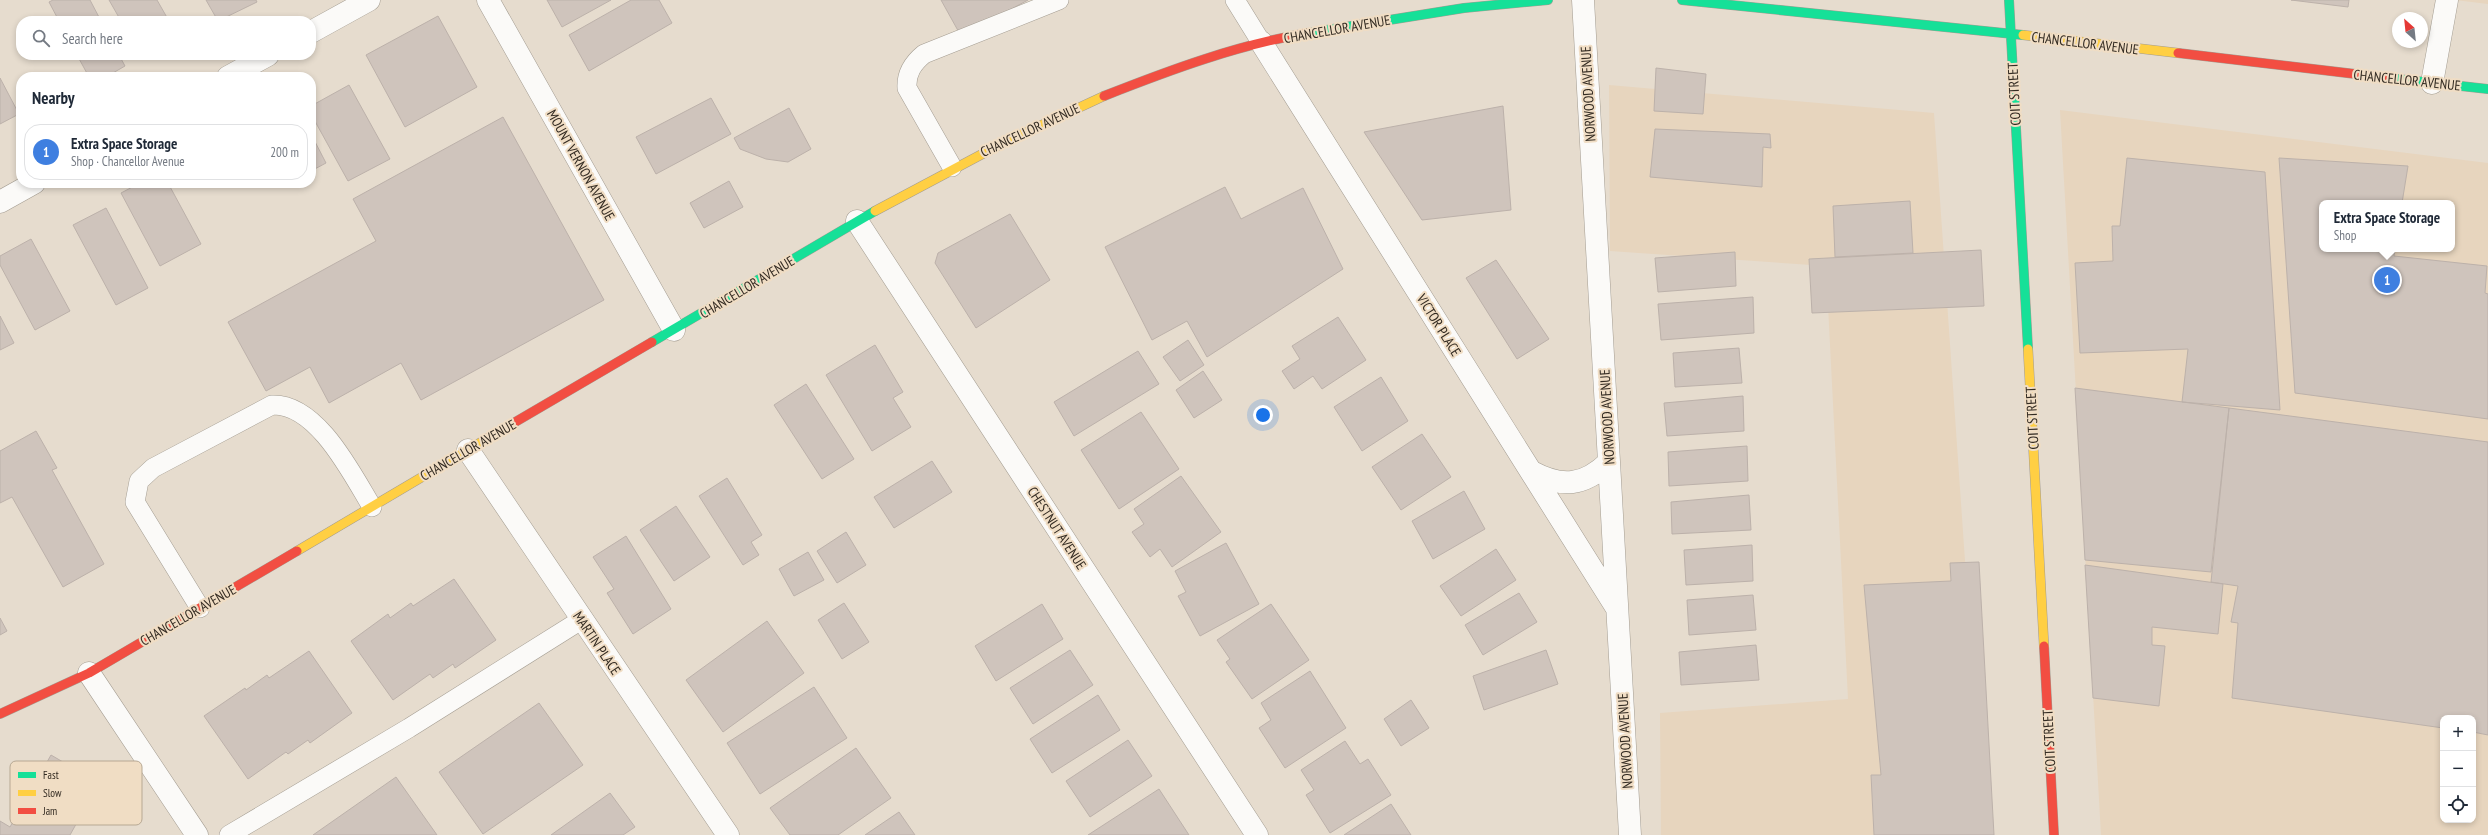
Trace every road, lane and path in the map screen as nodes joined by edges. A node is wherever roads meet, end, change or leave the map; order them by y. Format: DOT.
graph roads {
  1 [pos="369,0"];
  2 [pos="488,0"];
  3 [pos="1059,0"];
  4 [pos="1235,0"];
  5 [pos="1548,0"];
  6 [pos="1583,0"];
  7 [pos="1682,0"];
  8 [pos="2009,0"];
  9 [pos="2447,0"];
  10 [pos="1775,4"];
  11 [pos="316,29"];
  12 [pos="2011,34"];
  13 [pos="1261,42"];
  14 [pos="259,60"];
  15 [pos="237,72"];
  16 [pos="2432,83"];
  17 [pos="2488,89"];
  18 [pos="952,167"];
  19 [pos="25,188"];
  20 [pos="0,202"];
  21 [pos="857,221"];
  22 [pos="674,330"];
  23 [pos="468,450"];
  24 [pos="1609,462"];
  25 [pos="1532,472"];
  26 [pos="372,507"];
  27 [pos="200,608"];
  28 [pos="1617,608"];
  29 [pos="581,620"];
  30 [pos="89,673"];
  31 [pos="0,714"];
  32 [pos="197,835"];
  33 [pos="229,835"];
  34 [pos="728,835"];
  35 [pos="1257,835"];
  36 [pos="1630,835"];
  37 [pos="2054,835"];
  1 -- 11 [label="street"];
  2 -- 22 [label="street, MOUNT VERNON AVENUE"];
  3 -- 18 [label="lane"];
  4 -- 13 [label="lane"];
  5 -- 13 [label="main road, CHANCELLOR AVENUE"];
  6 -- 24 [label="street, NORWOOD AVENUE"];
  7 -- 10 [label="main road, CHANCELLOR AVENUE"];
  8 -- 12 [label="main road, COIT STREET"];
  9 -- 16 [label="street"];
  10 -- 12 [label="main road, CHANCELLOR AVENUE"];
  12 -- 16 [label="main road, CHANCELLOR AVENUE"];
  12 -- 37 [label="main road, COIT STREET"];
  13 -- 18 [label="main road, CHANCELLOR AVENUE"];
  13 -- 25 [label="street, VICTOR PLACE"];
  14 -- 15 [label="street"];
  16 -- 17 [label="main road, CHANCELLOR AVENUE"];
  18 -- 21 [label="main road, CHANCELLOR AVENUE"];
  19 -- 20 [label="street"];
  21 -- 22 [label="main road, CHANCELLOR AVENUE"];
  21 -- 35 [label="street, CHESTNUT AVENUE"];
  22 -- 23 [label="main road, CHANCELLOR AVENUE"];
  23 -- 26 [label="main road, CHANCELLOR AVENUE"];
  23 -- 29 [label="street, MARTIN PLACE"];
  24 -- 25 [label="street"];
  24 -- 28 [label="street, NORWOOD AVENUE"];
  25 -- 28 [label="street, VICTOR PLACE"];
  26 -- 27 [label="main road, CHANCELLOR AVENUE"];
  26 -- 27 [label="lane"];
  27 -- 30 [label="main road, CHANCELLOR AVENUE"];
  28 -- 36 [label="street, NORWOOD AVENUE"];
  29 -- 33 [label="lane"];
  29 -- 34 [label="street, MARTIN PLACE"];
  30 -- 31 [label="main road, CHANCELLOR AVENUE"];
  30 -- 32 [label="street"];
}
